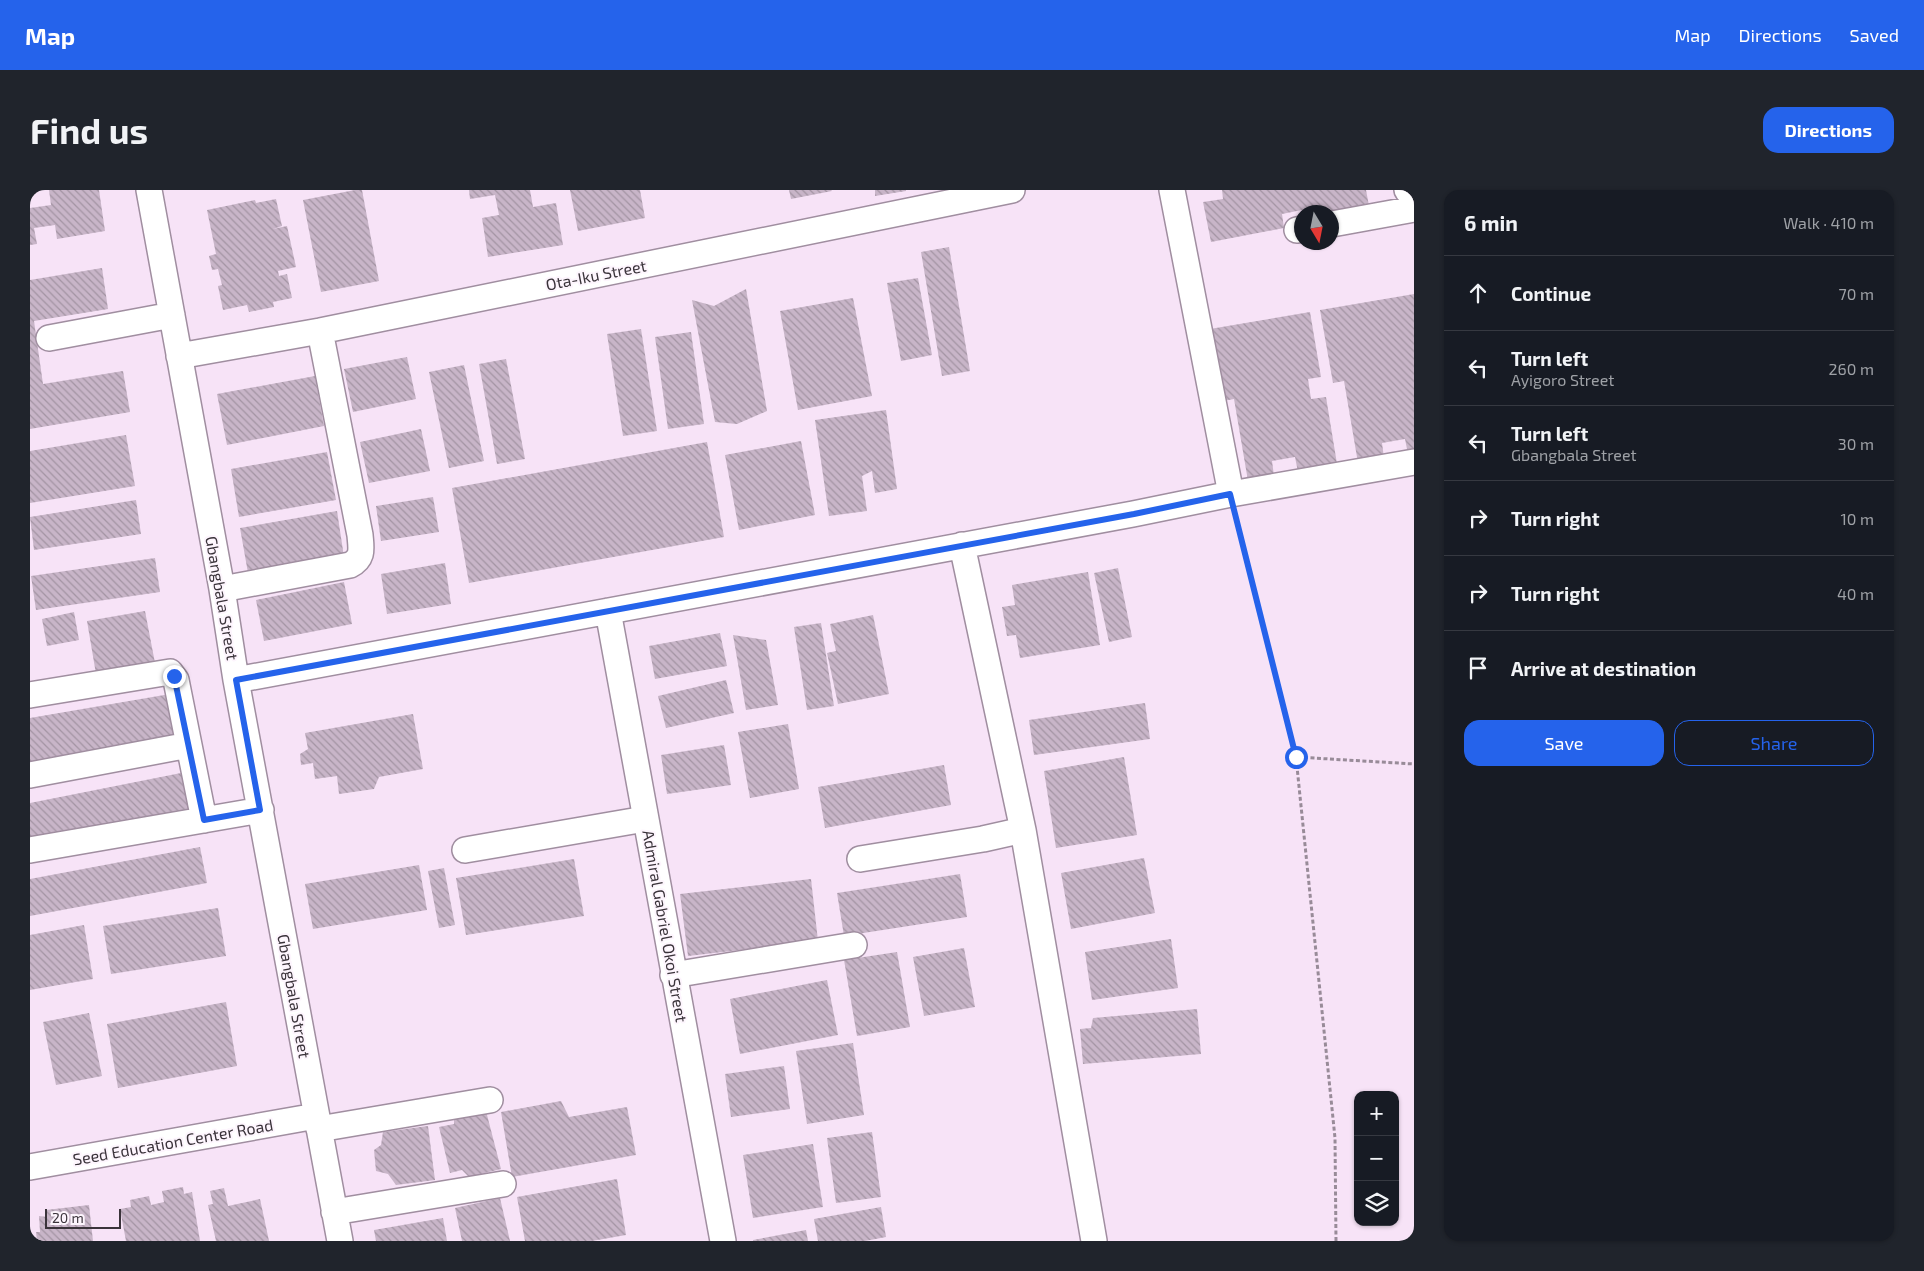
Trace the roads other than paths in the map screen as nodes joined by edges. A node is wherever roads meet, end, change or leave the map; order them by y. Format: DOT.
graph roads {
  1 [pos="149,190"];
  2 [pos="1012,190"];
  3 [pos="1172,190"];
  4 [pos="1407,190"];
  5 [pos="1414,198"];
  6 [pos="1414,209"];
  7 [pos="1339,223"];
  8 [pos="172,315"];
  9 [pos="320,331"];
  10 [pos="49,338"];
  11 [pos="179,356"];
  12 [pos="1414,462"];
  13 [pos="1230,494"];
  14 [pos="962,545"];
  15 [pos="222,589"];
  16 [pos="608,611"];
  17 [pos="236,680"];
  18 [pos="30,695"];
  19 [pos="189,745"];
  20 [pos="30,775"];
  21 [pos="260,810"];
  22 [pos="645,819"];
  23 [pos="204,820"];
  24 [pos="1022,830"];
  25 [pos="30,850"];
  26 [pos="465,850"];
  27 [pos="860,858"];
  28 [pos="854,945"];
  29 [pos="673,975"];
  30 [pos="490,1100"];
  31 [pos="317,1123"];
  32 [pos="30,1167"];
  33 [pos="503,1184"];
  34 [pos="334,1212"];
  35 [pos="340,1241"];
  36 [pos="723,1241"];
  37 [pos="1094,1241"];
  1 -- 8 [label="street, Gbangbala Street"];
  2 -- 9 [label="street, Ota-Iku Street"];
  3 -- 13 [label="street"];
  4 -- 5 [label="street"];
  6 -- 7 [label="street"];
  8 -- 10 [label="street"];
  8 -- 11 [label="street, Gbangbala Street"];
  9 -- 11 [label="street, Ota-Iku Street"];
  9 -- 15 [label="street"];
  11 -- 15 [label="street, Gbangbala Street"];
  12 -- 13 [label="street"];
  13 -- 14 [label="street"];
  14 -- 16 [label="street"];
  14 -- 24 [label="street"];
  15 -- 17 [label="street, Gbangbala Street"];
  16 -- 17 [label="street"];
  16 -- 22 [label="street, Admiral Gabriel Okoi Street"];
  17 -- 21 [label="street, Gbangbala Street"];
  18 -- 19 [label="street"];
  19 -- 20 [label="street"];
  19 -- 23 [label="street"];
  21 -- 23 [label="street"];
  21 -- 31 [label="street, Gbangbala Street"];
  22 -- 26 [label="street"];
  22 -- 29 [label="street, Admiral Gabriel Okoi Street"];
  23 -- 25 [label="street"];
  24 -- 27 [label="street"];
  24 -- 37 [label="street"];
  28 -- 29 [label="street"];
  29 -- 36 [label="street, Admiral Gabriel Okoi Street"];
  30 -- 31 [label="street, Seed Education Center Road"];
  31 -- 32 [label="street, Seed Education Center Road"];
  31 -- 34 [label="street, Gbangbala Street"];
  33 -- 34 [label="street"];
  34 -- 35 [label="street, Gbangbala Street"];
}
